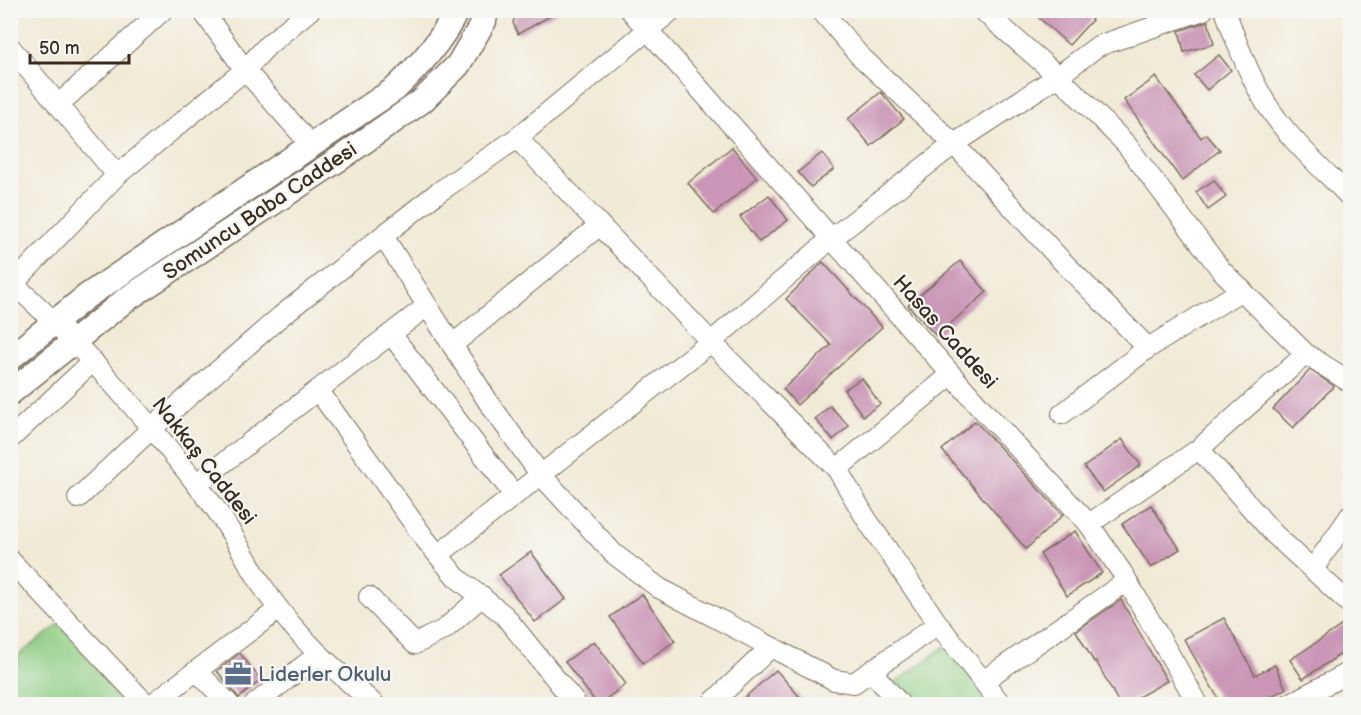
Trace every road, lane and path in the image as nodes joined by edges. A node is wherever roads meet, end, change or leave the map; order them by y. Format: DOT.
graph roads {
  1 [pos="163,10"];
  2 [pos="202,10"];
  3 [pos="310,10"];
  4 [pos="457,10"];
  5 [pos="486,10"];
  6 [pos="630,10"];
  7 [pos="672,10"];
  8 [pos="821,10"];
  9 [pos="982,10"];
  10 [pos="1203,10"];
  11 [pos="1225,10"];
  12 [pos="646,30"];
  13 [pos="10,47"];
  14 [pos="245,70"];
  15 [pos="1058,76"];
  16 [pos="58,105"];
  17 [pos="517,138"];
  18 [pos="954,144"];
  19 [pos="312,146"];
  20 [pos="117,175"];
  21 [pos="1350,197"];
  22 [pos="600,225"];
  23 [pos="383,236"];
  24 [pos="831,239"];
  25 [pos="12,282"];
  26 [pos="1242,290"];
  27 [pos="427,306"];
  28 [pos="56,322"];
  29 [pos="391,334"];
  30 [pos="75,340"];
  31 [pos="711,342"];
  32 [pos="452,345"];
  33 [pos="1148,348"];
  34 [pos="1306,354"];
  35 [pos="10,358"];
  36 [pos="93,361"];
  37 [pos="951,375"];
  38 [pos="1350,382"];
  39 [pos="318,390"];
  40 [pos="10,393"];
  41 [pos="1062,414"];
  42 [pos="151,429"];
  43 [pos="10,439"];
  44 [pos="1199,449"];
  45 [pos="837,469"];
  46 [pos="540,474"];
  47 [pos="196,484"];
  48 [pos="514,495"];
  49 [pos="78,498"];
  50 [pos="1350,516"];
  51 [pos="1089,524"];
  52 [pos="438,555"];
  53 [pos="10,560"];
  54 [pos="1313,569"];
  55 [pos="1127,581"];
  56 [pos="482,596"];
  57 [pos="369,597"];
  58 [pos="1350,604"];
  59 [pos="279,609"];
  60 [pos="939,624"];
  61 [pos="771,647"];
  62 [pos="319,654"];
  63 [pos="197,670"];
  64 [pos="872,672"];
  65 [pos="1350,672"];
  66 [pos="983,681"];
  67 [pos="147,705"];
  68 [pos="153,705"];
  69 [pos="229,705"];
  70 [pos="255,705"];
  71 [pos="374,705"];
  72 [pos="576,705"];
  73 [pos="711,705"];
  74 [pos="900,705"];
  75 [pos="1001,705"];
  76 [pos="1197,705"];
  77 [pos="1289,705"];
  1 -- 16 [label="street"];
  2 -- 14 [label="street"];
  3 -- 14 [label="street"];
  4 -- 19 [label="main road, Somuncu Baba Caddesi"];
  5 -- 30 [label="main road, Somuncu Baba Caddesi"];
  6 -- 12 [label="street, Hasas Caddesi"];
  7 -- 12 [label="street"];
  8 -- 18 [label="street"];
  9 -- 15 [label="street"];
  10 -- 15 [label="street"];
  11 -- 21 [label="street"];
  12 -- 17 [label="street"];
  12 -- 24 [label="street, Hasas Caddesi"];
  13 -- 16 [label="street"];
  14 -- 19 [label="street"];
  14 -- 20 [label="street"];
  15 -- 18 [label="street"];
  15 -- 26 [label="street"];
  16 -- 20 [label="street"];
  17 -- 22 [label="street"];
  17 -- 23 [label="street"];
  18 -- 24 [label="street"];
  18 -- 33 [label="street"];
  19 -- 28 [label="main road, Somuncu Baba Caddesi"];
  20 -- 25 [label="street"];
  22 -- 31 [label="street"];
  22 -- 32 [label="street"];
  23 -- 27 [label="street"];
  23 -- 42 [label="street"];
  24 -- 31 [label="street"];
  24 -- 37 [label="street, Hasas Caddesi"];
  25 -- 28 [label="street, Nakkaş Caddesi"];
  26 -- 33 [label="street"];
  26 -- 34 [label="street"];
  27 -- 29 [label="street"];
  27 -- 32 [label="street"];
  28 -- 30 [label="street, Nakkaş Caddesi"];
  28 -- 35 [label="main road, Somuncu Baba Caddesi"];
  29 -- 39 [label="street"];
  29 -- 48 [label="street"];
  30 -- 36 [label="street, Nakkaş Caddesi"];
  30 -- 40 [label="main road, Somuncu Baba Caddesi"];
  31 -- 45 [label="street"];
  31 -- 46 [label="street"];
  32 -- 46 [label="street"];
  33 -- 41 [label="street"];
  34 -- 38 [label="street"];
  34 -- 44 [label="street"];
  36 -- 42 [label="street, Nakkaş Caddesi"];
  36 -- 43 [label="street"];
  37 -- 45 [label="street"];
  37 -- 51 [label="street, Hasas Caddesi"];
  39 -- 47 [label="street"];
  39 -- 52 [label="street"];
  42 -- 47 [label="street, Nakkaş Caddesi"];
  42 -- 49 [label="street"];
  44 -- 51 [label="street"];
  44 -- 54 [label="street"];
  45 -- 60 [label="street"];
  46 -- 48 [label="street"];
  46 -- 61 [label="street"];
  47 -- 59 [label="street, Nakkaş Caddesi"];
  48 -- 52 [label="street"];
  50 -- 54 [label="street"];
  51 -- 55 [label="street, Hasas Caddesi"];
  52 -- 56 [label="street"];
  53 -- 67 [label="street"];
  54 -- 58 [label="street"];
  55 -- 66 [label="street"];
  55 -- 76 [label="street, Hasas Caddesi"];
  56 -- 57 [label="street"];
  56 -- 72 [label="street"];
  59 -- 62 [label="street, Nakkaş Caddesi"];
  59 -- 63 [label="street"];
  60 -- 64 [label="street"];
  60 -- 66 [label="street"];
  61 -- 64 [label="street"];
  61 -- 73 [label="street"];
  62 -- 70 [label="street"];
  62 -- 71 [label="street, Nakkaş Caddesi"];
  63 -- 68 [label="street"];
  63 -- 69 [label="street"];
  64 -- 74 [label="street"];
  65 -- 77 [label="street"];
  66 -- 75 [label="street"];
}
